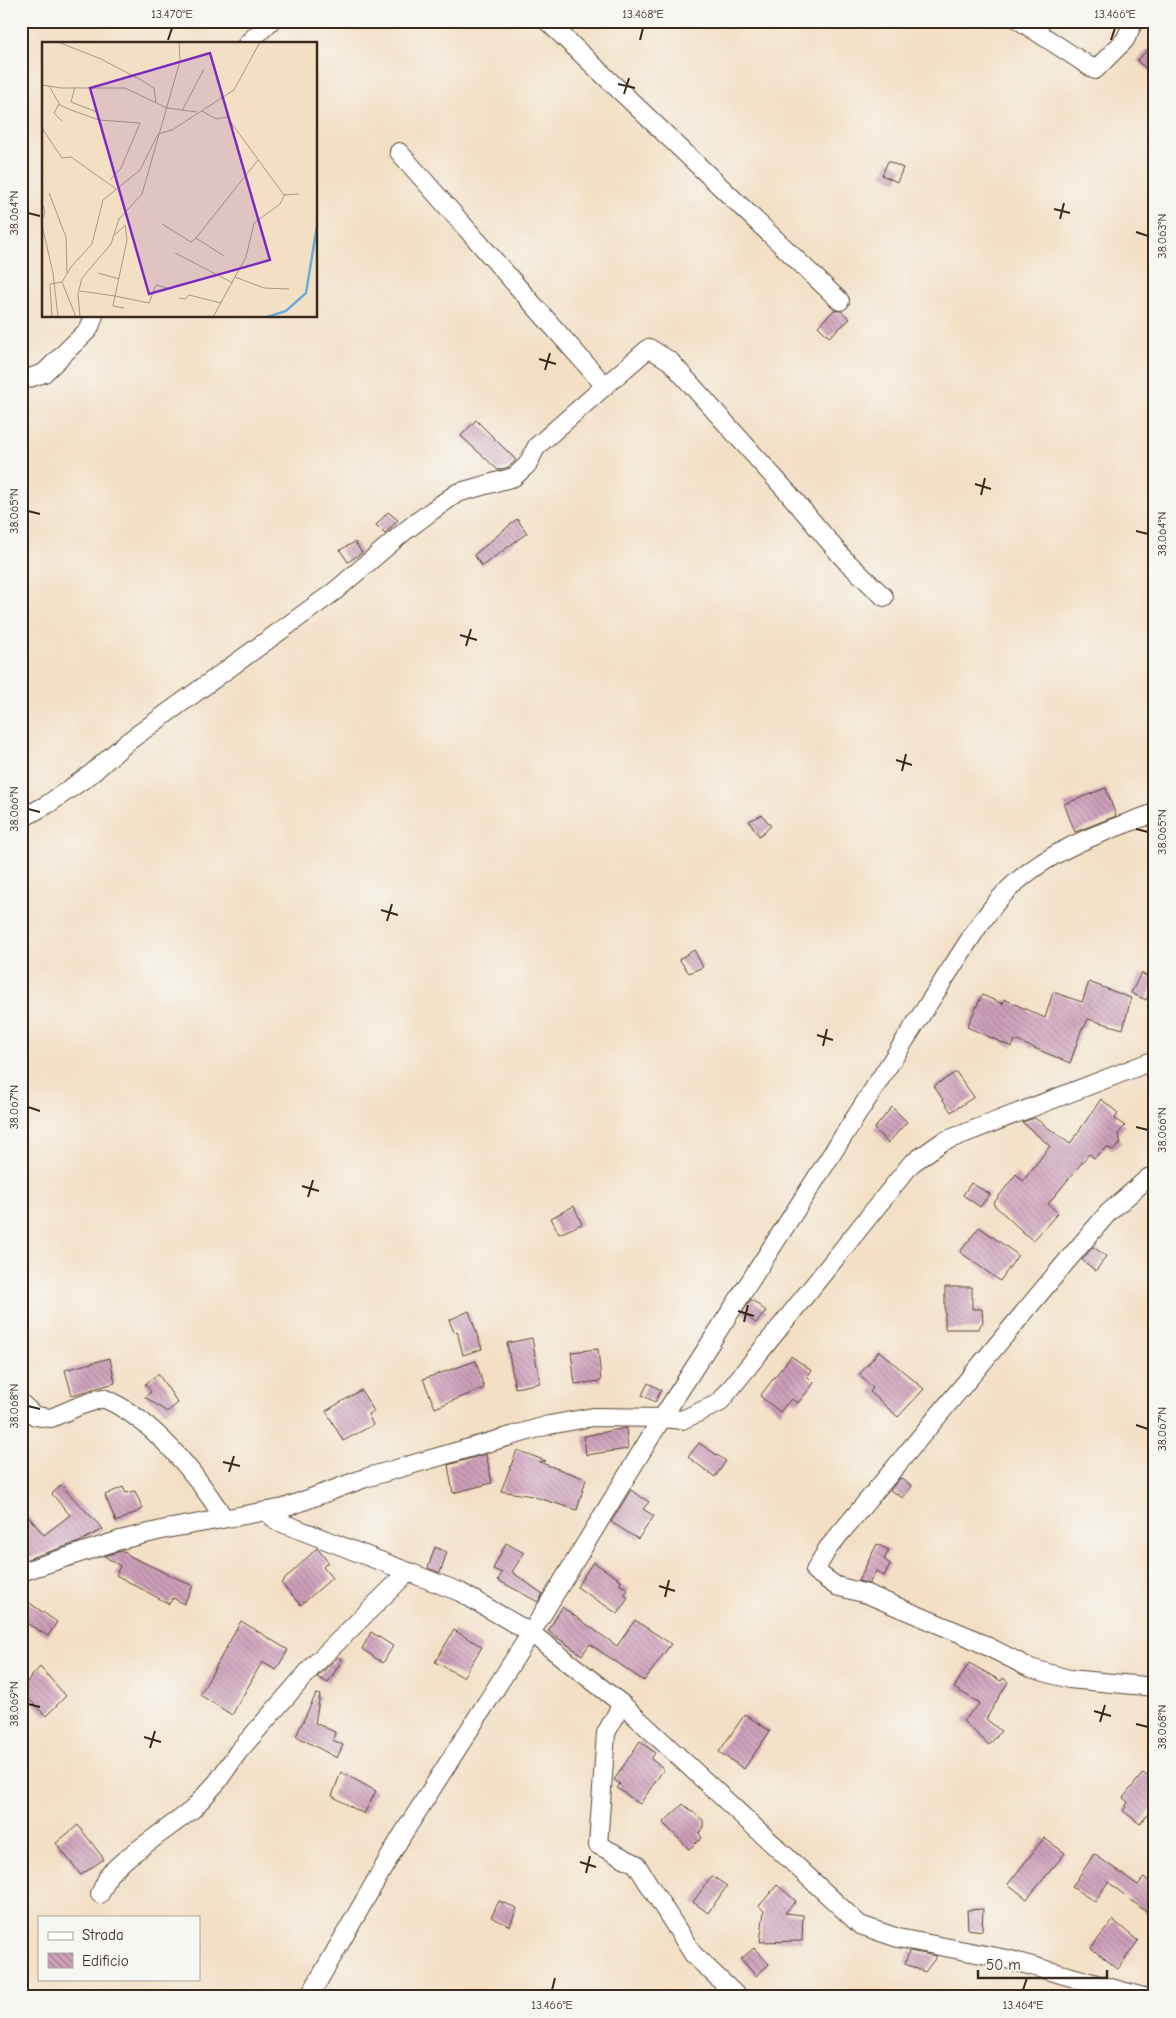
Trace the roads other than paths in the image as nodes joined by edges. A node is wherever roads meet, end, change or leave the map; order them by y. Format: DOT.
graph roads {
  1 [pos="271,21"];
  2 [pos="547,21"];
  3 [pos="1020,21"];
  4 [pos="1134,21"];
  5 [pos="250,42"];
  6 [pos="400,152"];
  7 [pos="840,301"];
  8 [pos="93,318"];
  9 [pos="21,381"];
  10 [pos="605,386"];
  11 [pos="884,597"];
  12 [pos="1155,813"];
  13 [pos="21,819"];
  14 [pos="1155,1060"];
  15 [pos="1155,1175"];
  16 [pos="21,1403"];
  17 [pos="662,1418"];
  18 [pos="266,1511"];
  19 [pos="224,1518"];
  20 [pos="21,1572"];
  21 [pos="408,1572"];
  22 [pos="530,1633"];
  23 [pos="1155,1687"];
  24 [pos="622,1704"];
  25 [pos="100,1894"];
  26 [pos="309,1997"];
  27 [pos="738,1997"];
  28 [pos="1143,1997"];
  1 -- 5 [label="street"];
  2 -- 7 [label="street"];
  3 -- 4 [label="street"];
  6 -- 10 [label="street"];
  8 -- 9 [label="street"];
  10 -- 11 [label="street"];
  10 -- 13 [label="street"];
  12 -- 17 [label="street"];
  14 -- 17 [label="street"];
  15 -- 23 [label="street"];
  16 -- 19 [label="street"];
  17 -- 18 [label="street"];
  17 -- 22 [label="street"];
  18 -- 19 [label="street"];
  18 -- 21 [label="street"];
  19 -- 20 [label="street"];
  21 -- 22 [label="street"];
  21 -- 25 [label="street"];
  22 -- 24 [label="street"];
  22 -- 26 [label="street"];
  24 -- 27 [label="street"];
  24 -- 28 [label="street"];
}
